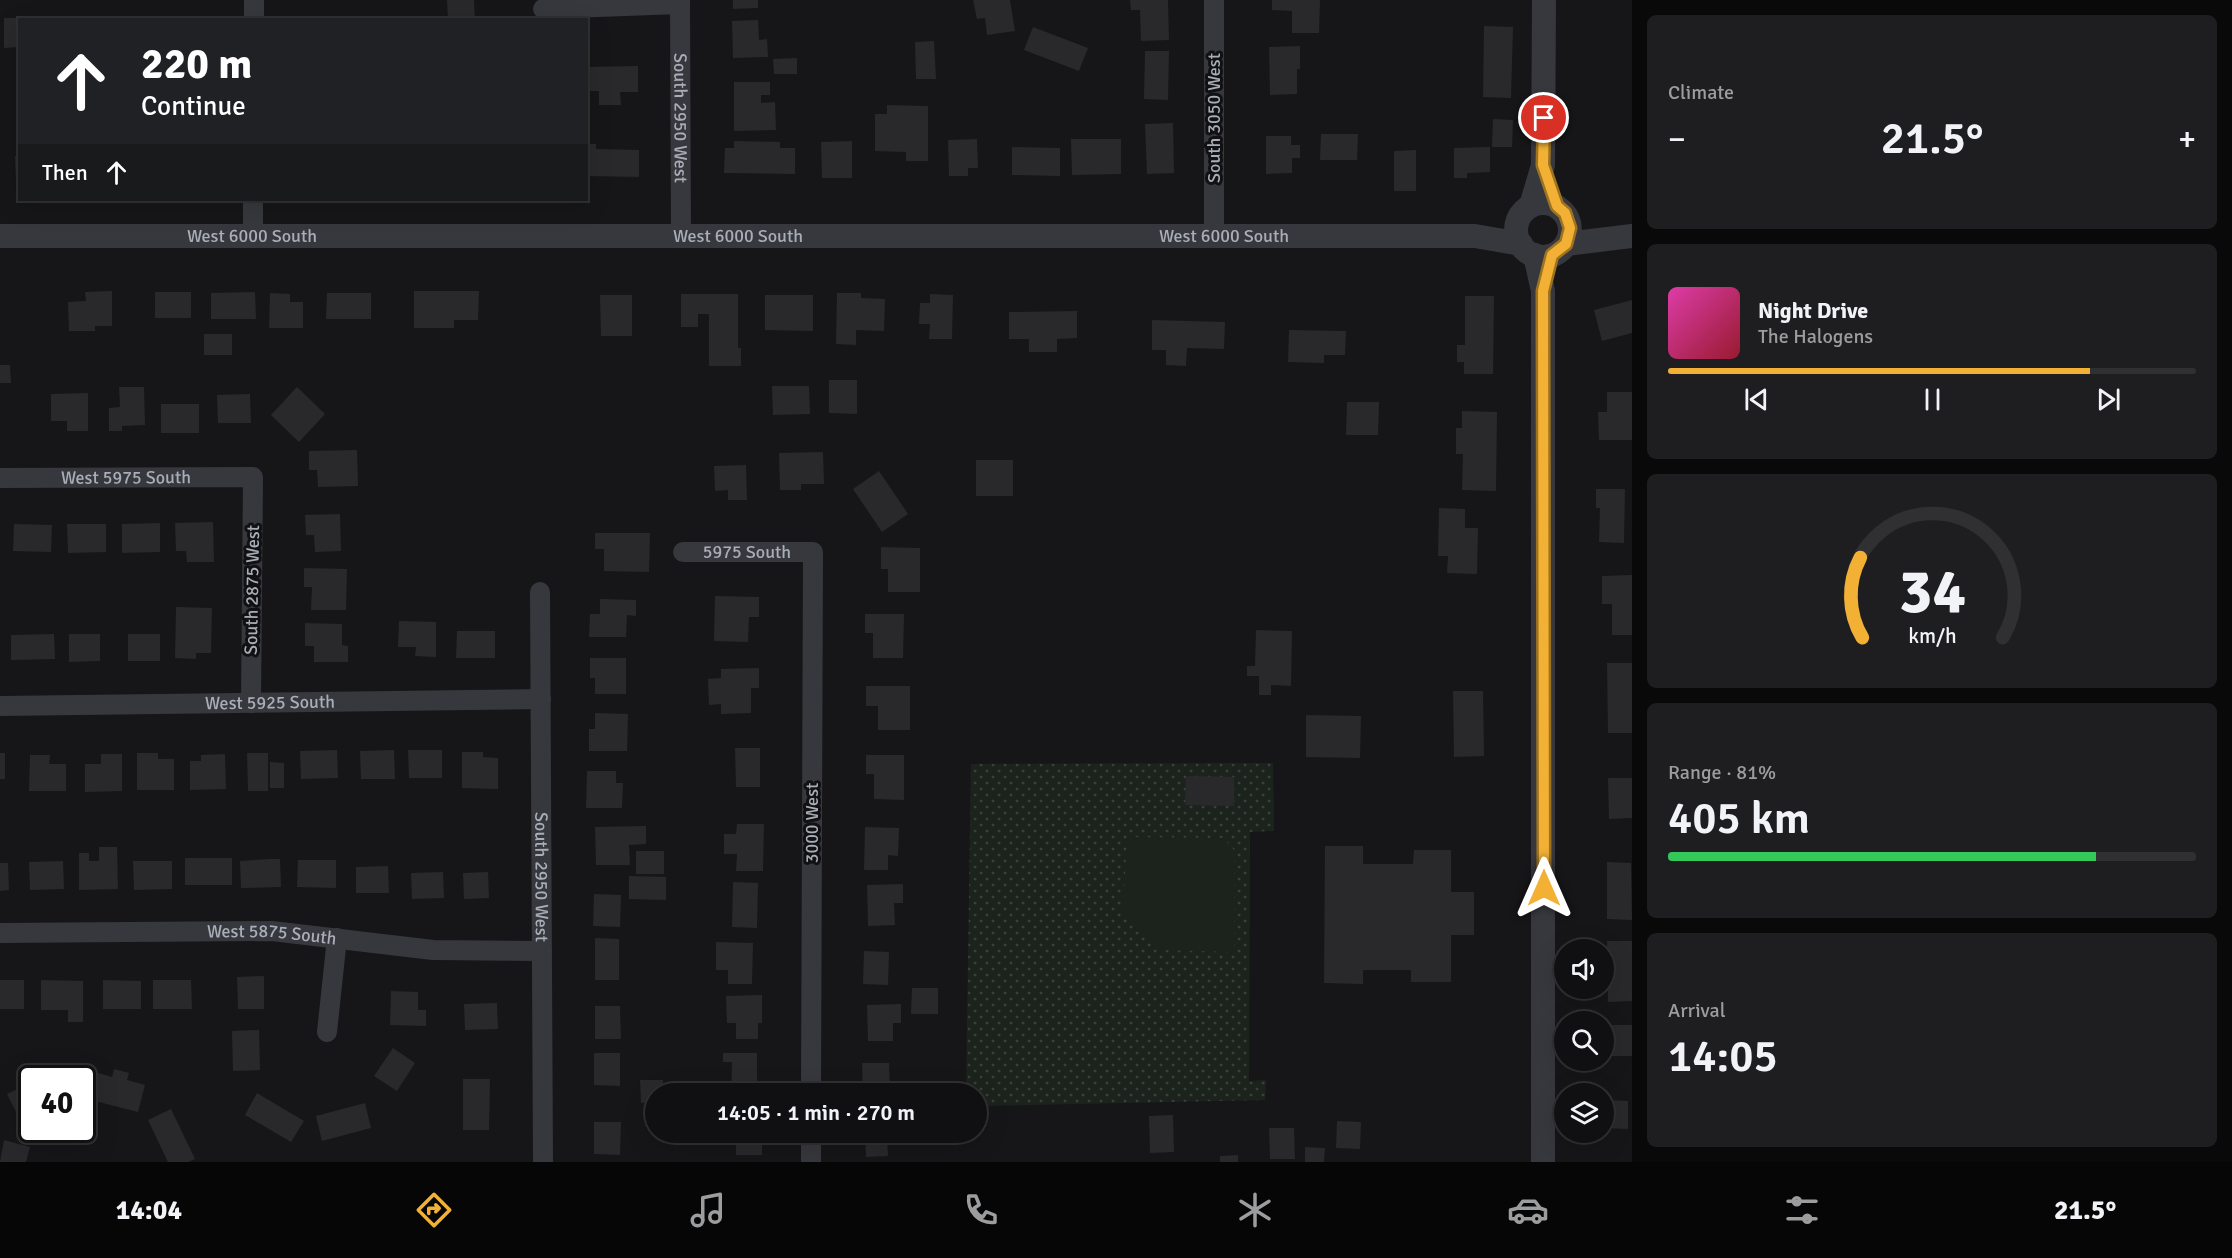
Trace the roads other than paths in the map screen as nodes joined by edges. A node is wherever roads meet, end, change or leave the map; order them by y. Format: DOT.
graph roads {
  1 [pos="254,0"];
  2 [pos="1214,0"];
  3 [pos="1544,0"];
  4 [pos="680,2"];
  5 [pos="543,9"];
  6 [pos="254,18"];
  7 [pos="1543,165"];
  8 [pos="253,201"];
  9 [pos="1531,206"];
  10 [pos="1557,206"];
  11 [pos="0,237"];
  12 [pos="254,237"];
  13 [pos="681,237"];
  14 [pos="1214,237"];
  15 [pos="1632,237"];
  16 [pos="1543,242"];
  17 [pos="254,477"];
  18 [pos="0,478"];
  19 [pos="682,552"];
  20 [pos="813,552"];
  21 [pos="540,592"];
  22 [pos="541,699"];
  23 [pos="251,703"];
  24 [pos="0,706"];
  25 [pos="0,933"];
  26 [pos="338,938"];
  27 [pos="542,951"];
  28 [pos="327,1032"];
  29 [pos="811,1083"];
  30 [pos="811,1143"];
  31 [pos="543,1162"];
  32 [pos="811,1162"];
  33 [pos="1544,1162"];
  1 -- 6 [label="street"];
  2 -- 14 [label="street, South 3050 West"];
  3 -- 7 [label="street"];
  4 -- 5 [label="street"];
  4 -- 13 [label="street, South 2950 West"];
  7 -- 9 [label="street"];
  7 -- 10 [label="street"];
  8 -- 12 [label="street"];
  9 -- 10 [label="street"];
  9 -- 16 [label="street"];
  10 -- 16 [label="street"];
  11 -- 12 [label="street, West 6000 South"];
  12 -- 13 [label="street, West 6000 South"];
  13 -- 14 [label="street, West 6000 South"];
  14 -- 16 [label="street, West 6000 South"];
  15 -- 16 [label="street, West 6000 South"];
  16 -- 33 [label="street"];
  17 -- 18 [label="street, West 5975 South"];
  17 -- 23 [label="street, South 2875 West"];
  19 -- 20 [label="street, 5975 South"];
  20 -- 29 [label="street, 3000 West"];
  21 -- 22 [label="street, South 2950 West"];
  22 -- 23 [label="street, West 5925 South"];
  22 -- 27 [label="street, South 2950 West"];
  23 -- 24 [label="street, West 5925 South"];
  25 -- 26 [label="street, West 5875 South"];
  26 -- 27 [label="street, West 5875 South"];
  26 -- 28 [label="street"];
  27 -- 31 [label="street, South 2950 West"];
  30 -- 32 [label="street"];
}
